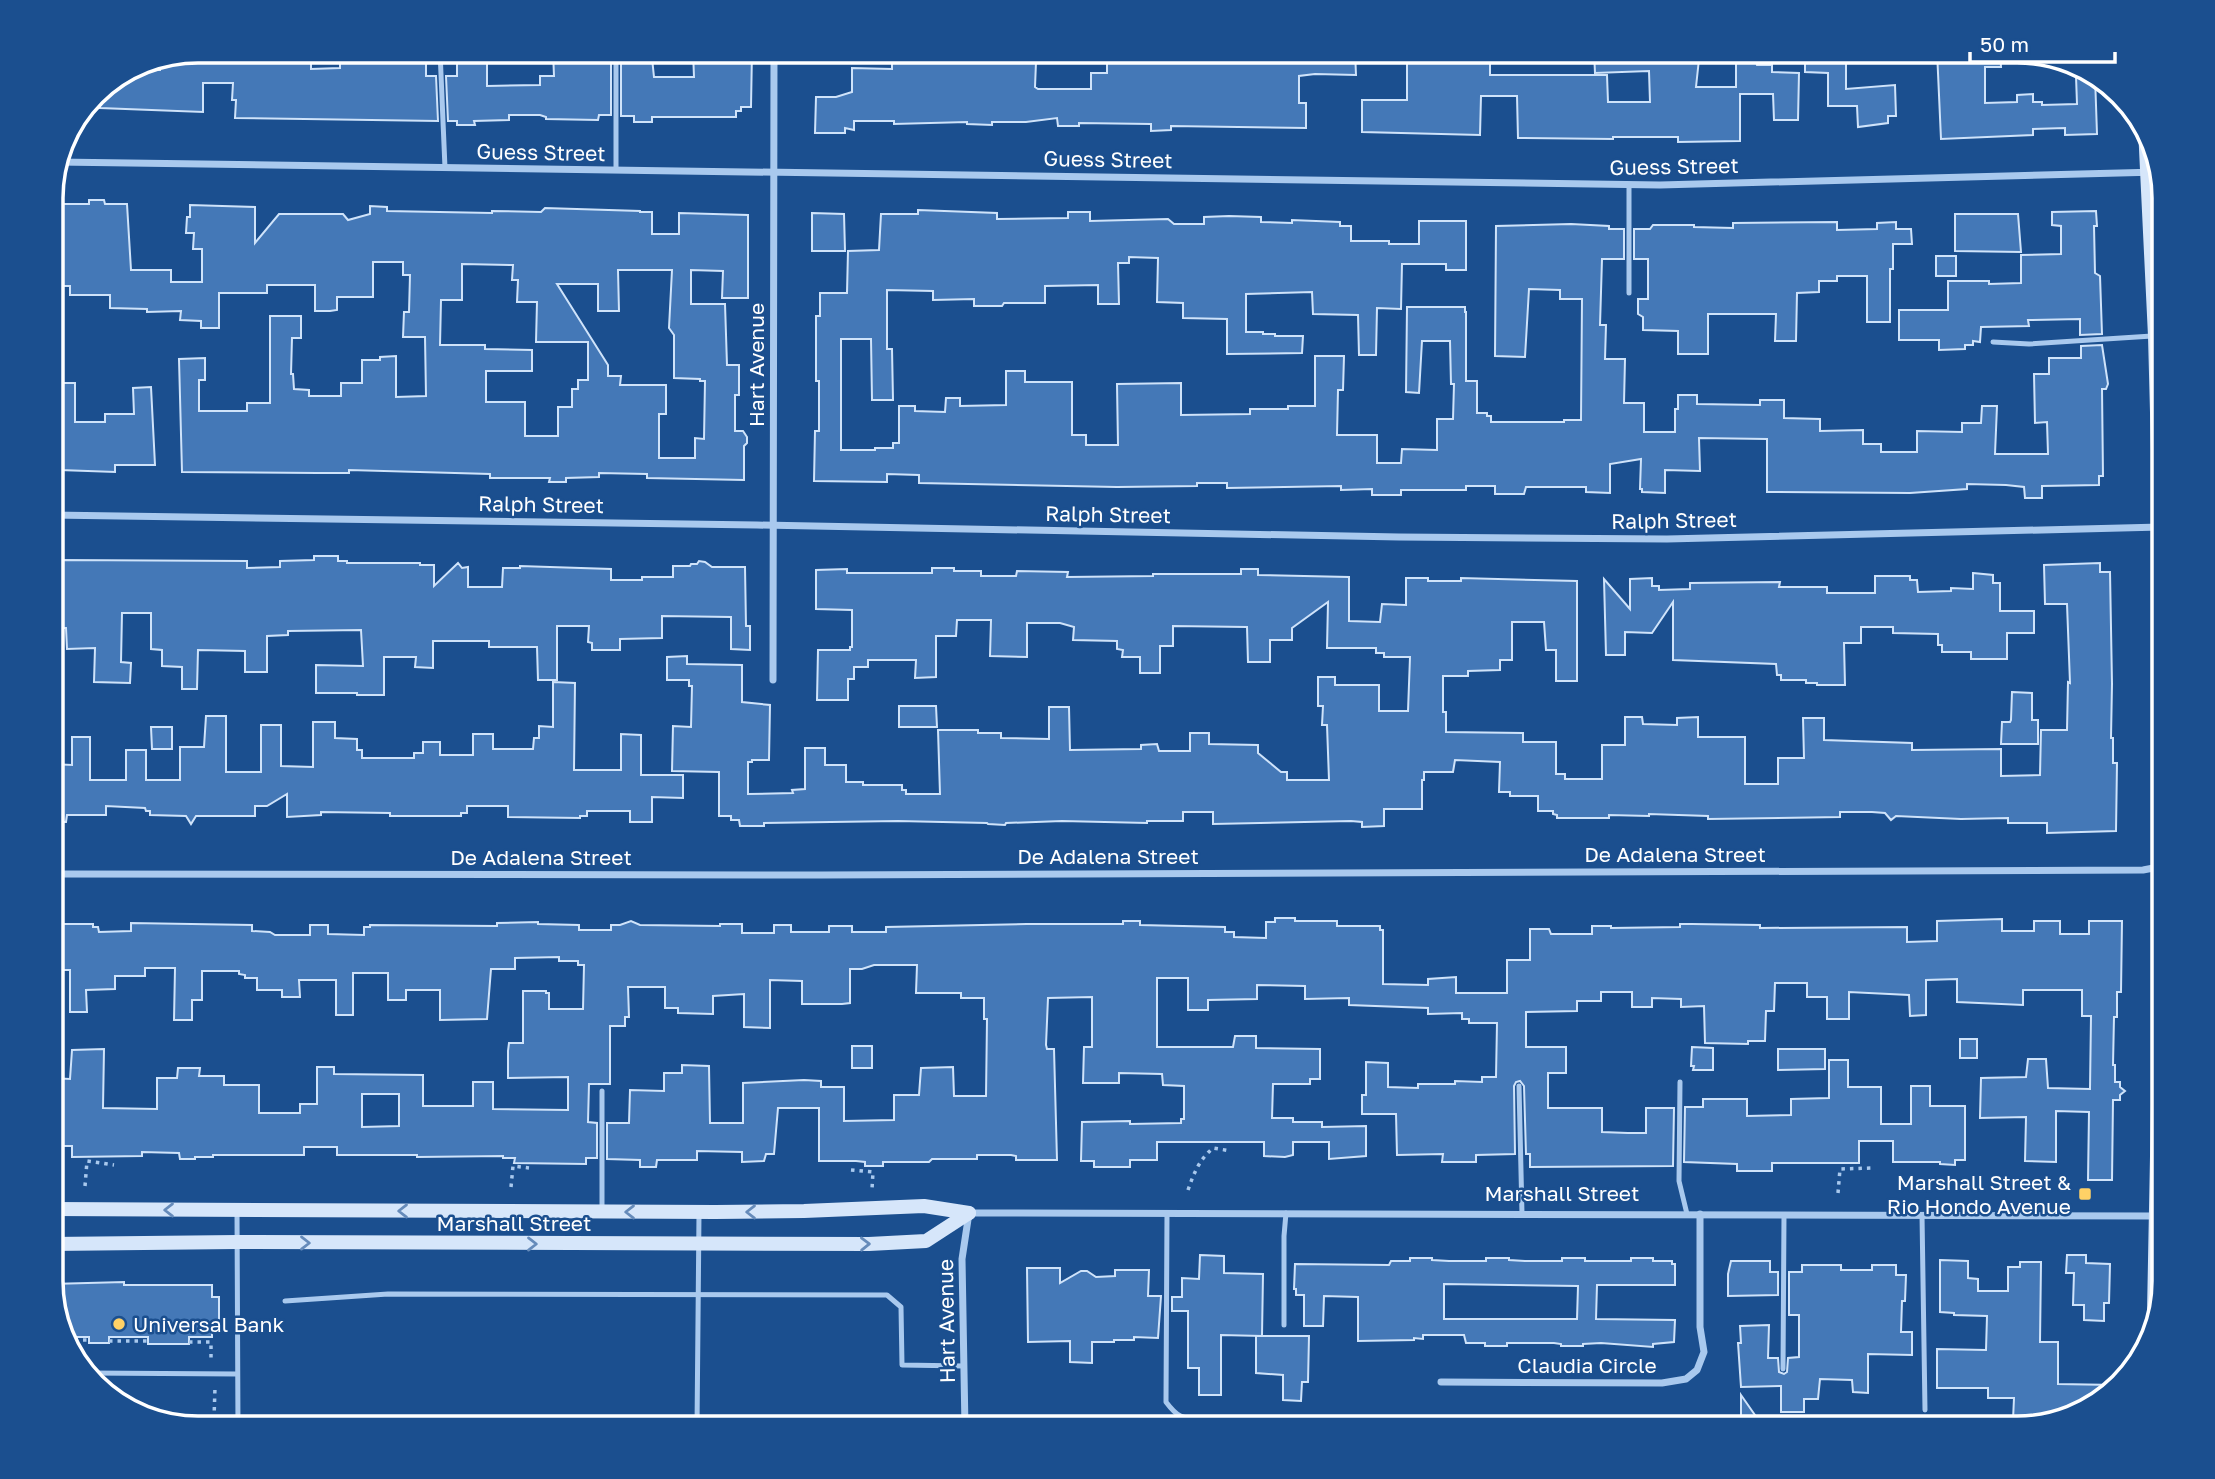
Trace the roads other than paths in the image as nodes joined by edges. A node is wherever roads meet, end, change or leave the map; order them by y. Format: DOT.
graph roads {
  1 [pos="440,63"];
  2 [pos="616,63"];
  3 [pos="774,63"];
  4 [pos="68,162"];
  5 [pos="444,168"];
  6 [pos="615,170"];
  7 [pos="774,171"];
  8 [pos="2149,172"];
  9 [pos="1629,184"];
  10 [pos="1629,293"];
  11 [pos="2152,336"];
  12 [pos="1993,342"];
  13 [pos="63,515"];
  14 [pos="773,525"];
  15 [pos="2152,527"];
  16 [pos="773,680"];
  17 [pos="2152,868"];
  18 [pos="63,874"];
  19 [pos="1679,1083"];
  20 [pos="1520,1086"];
  21 [pos="602,1091"];
  22 [pos="63,1209"];
  23 [pos="237,1210"];
  24 [pos="602,1211"];
  25 [pos="699,1212"];
  26 [pos="969,1213"];
  27 [pos="1167,1213"];
  28 [pos="1286,1213"];
  29 [pos="1522,1214"];
  30 [pos="1687,1214"];
  31 [pos="1700,1214"];
  32 [pos="1784,1215"];
  33 [pos="1922,1215"];
  34 [pos="2152,1216"];
  35 [pos="237,1242"];
  36 [pos="63,1244"];
  37 [pos="699,1245"];
  38 [pos="698,1295"];
  39 [pos="285,1301"];
  40 [pos="1284,1325"];
  41 [pos="964,1366"];
  42 [pos="1783,1369"];
  43 [pos="100,1373"];
  44 [pos="237,1374"];
  45 [pos="1441,1382"];
  46 [pos="1925,1410"];
  47 [pos="238,1416"];
  48 [pos="697,1416"];
  49 [pos="965,1416"];
  50 [pos="1179,1416"];
  1 -- 5 [label="lane"];
  2 -- 6 [label="lane"];
  3 -- 7 [label="street, Hart Avenue"];
  4 -- 5 [label="street, Guess Street"];
  5 -- 6 [label="street, Guess Street"];
  6 -- 7 [label="street, Guess Street"];
  7 -- 9 [label="street, Guess Street"];
  7 -- 14 [label="street, Hart Avenue"];
  8 -- 9 [label="street, Guess Street"];
  9 -- 10 [label="lane"];
  11 -- 12 [label="lane"];
  13 -- 14 [label="street, Ralph Street"];
  14 -- 15 [label="street, Ralph Street"];
  14 -- 16 [label="street, Hart Avenue"];
  17 -- 18 [label="street, De Adalena Street"];
  19 -- 30 [label="lane"];
  20 -- 29 [label="lane"];
  21 -- 24 [label="lane"];
  23 -- 22 [label="street, Marshall Street, one-way"];
  24 -- 23 [label="street, Marshall Street, one-way"];
  23 -- 35 [label="lane"];
  25 -- 24 [label="street, Marshall Street, one-way"];
  26 -- 25 [label="street, Marshall Street, one-way"];
  25 -- 37 [label="lane"];
  26 -- 27 [label="street, Marshall Street"];
  37 -- 26 [label="street, Marshall Street, one-way"];
  26 -- 41 [label="street, Hart Avenue"];
  27 -- 28 [label="street, Marshall Street"];
  27 -- 50 [label="lane"];
  28 -- 29 [label="street, Marshall Street"];
  28 -- 40 [label="lane"];
  29 -- 30 [label="street, Marshall Street"];
  30 -- 31 [label="street, Marshall Street"];
  31 -- 32 [label="street, Marshall Street"];
  31 -- 45 [label="street, Claudia Circle"];
  32 -- 33 [label="street, Marshall Street"];
  32 -- 42 [label="lane"];
  33 -- 34 [label="street, Marshall Street"];
  33 -- 46 [label="lane"];
  35 -- 36 [label="street, Marshall Street"];
  35 -- 37 [label="street, Marshall Street, one-way"];
  35 -- 44 [label="lane"];
  37 -- 38 [label="lane"];
  38 -- 39 [label="lane"];
  38 -- 41 [label="lane"];
  38 -- 48 [label="lane"];
  41 -- 49 [label="street, Hart Avenue"];
  43 -- 44 [label="lane"];
  44 -- 47 [label="lane"];
}
